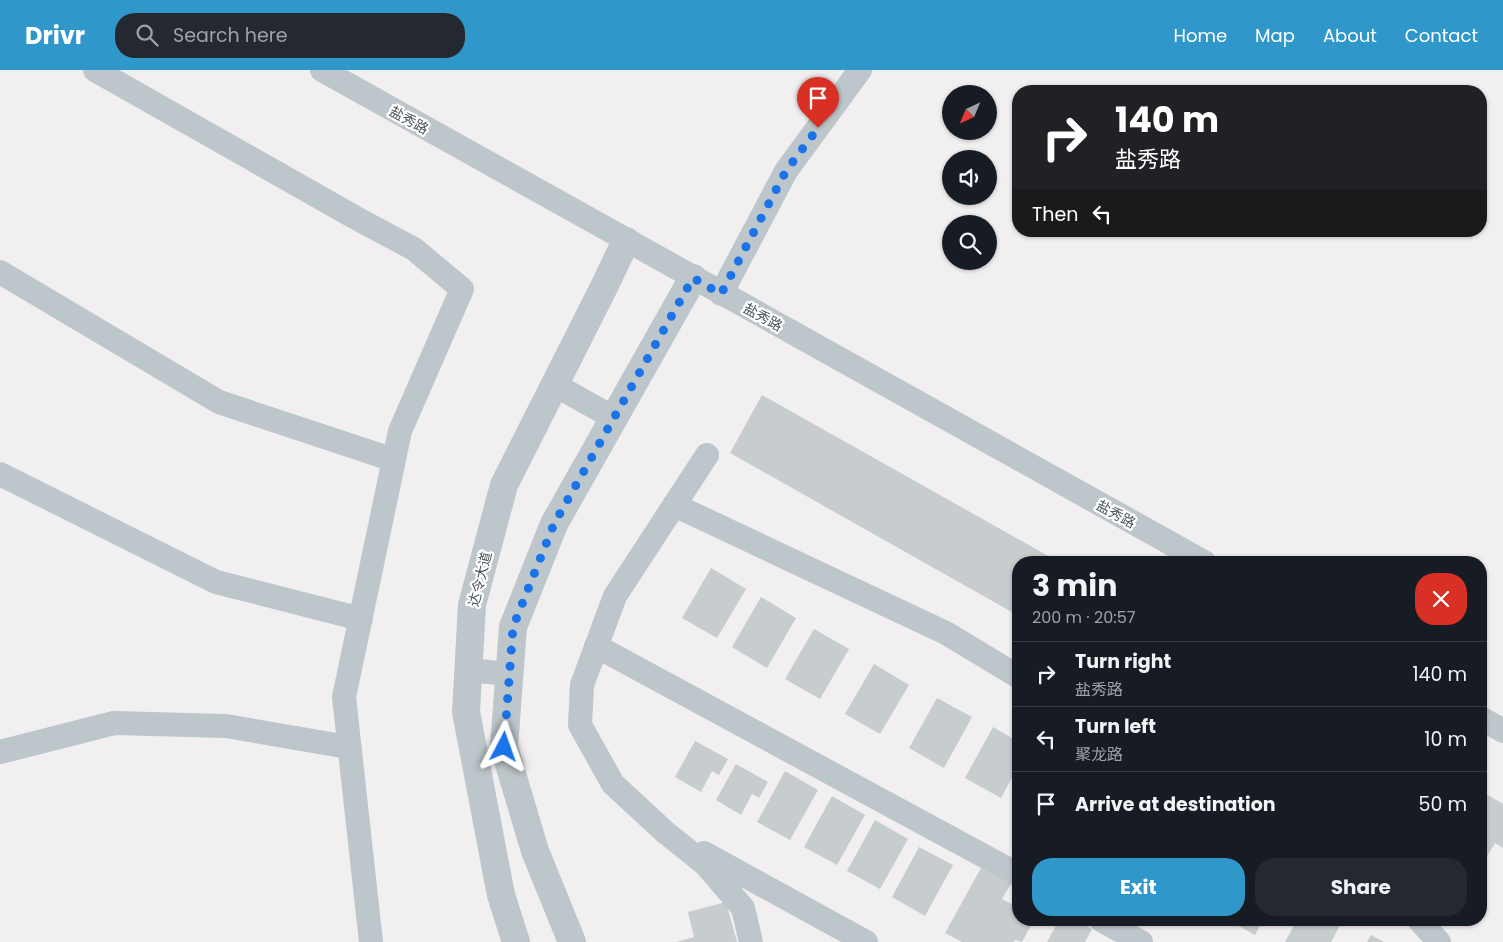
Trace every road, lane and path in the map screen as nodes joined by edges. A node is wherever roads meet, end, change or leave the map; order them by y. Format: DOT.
graph roads {
  1 [pos="95,70"];
  2 [pos="322,70"];
  3 [pos="860,70"];
  4 [pos="626,241"];
  5 [pos="0,272"];
  6 [pos="693,278"];
  7 [pos="721,294"];
  8 [pos="554,385"];
  9 [pos="614,418"];
  10 [pos="707,455"];
  11 [pos="394,460"];
  12 [pos="0,474"];
  13 [pos="674,505"];
  14 [pos="1193,556"];
  15 [pos="361,618"];
  16 [pos="596,646"];
  17 [pos="468,670"];
  18 [pos="1012,673"];
  19 [pos="509,674"];
  20 [pos="1487,722"];
  21 [pos="1503,731"];
  22 [pos="350,750"];
  23 [pos="0,752"];
  24 [pos="665,832"];
  25 [pos="1012,871"];
  26 [pos="1112,926"];
  27 [pos="1424,926"];
  28 [pos="371,942"];
  29 [pos="516,942"];
  30 [pos="572,942"];
  31 [pos="751,942"];
  32 [pos="866,942"];
  33 [pos="1141,942"];
  34 [pos="1439,942"];
  1 -- 11 [label="street"];
  2 -- 4 [label="street, 盐秀路"];
  3 -- 7 [label="street"];
  4 -- 6 [label="street, 盐秀路"];
  4 -- 8 [label="street, 达令大道"];
  5 -- 11 [label="street"];
  6 -- 7 [label="street, 盐秀路"];
  6 -- 9 [label="street"];
  7 -- 14 [label="street, 盐秀路"];
  8 -- 9 [label="street"];
  8 -- 17 [label="street, 达令大道"];
  9 -- 19 [label="street"];
  10 -- 13 [label="street"];
  11 -- 15 [label="street"];
  12 -- 15 [label="street"];
  13 -- 16 [label="street"];
  13 -- 18 [label="street"];
  15 -- 22 [label="street"];
  16 -- 24 [label="street"];
  16 -- 25 [label="street"];
  17 -- 19 [label="street"];
  17 -- 29 [label="street, 达令大道"];
  19 -- 30 [label="street"];
  20 -- 21 [label="street"];
  22 -- 23 [label="street"];
  22 -- 28 [label="street"];
  24 -- 31 [label="street"];
  24 -- 32 [label="street"];
  26 -- 33 [label="street"];
  27 -- 34 [label="street"];
}
